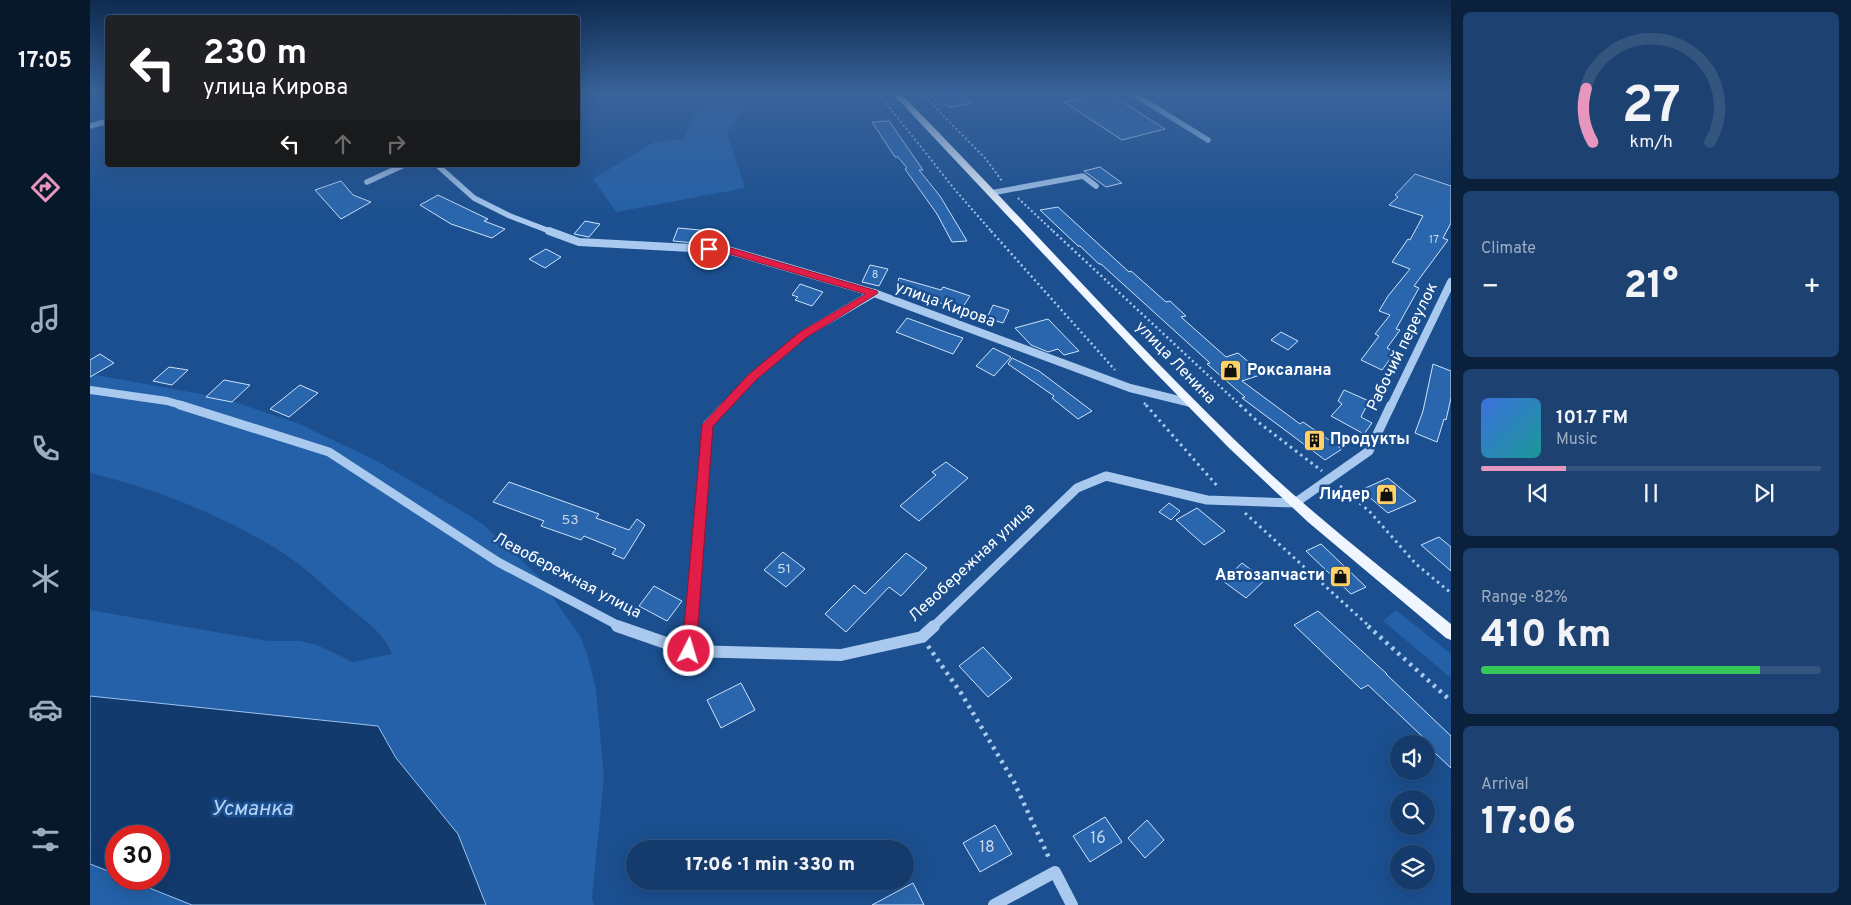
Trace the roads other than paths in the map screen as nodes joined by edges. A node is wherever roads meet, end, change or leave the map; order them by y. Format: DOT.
graph roads {
  1 [pos="936,135"];
  2 [pos="1200,135"];
  3 [pos="1208,140"];
  4 [pos="400,167"];
  5 [pos="439,167"];
  6 [pos="367,182"];
  7 [pos="1096,186"];
  8 [pos="991,193"];
  9 [pos="1451,282"];
  10 [pos="874,293"];
  11 [pos="90,390"];
  12 [pos="1191,402"];
  13 [pos="1295,503"];
  14 [pos="1451,633"];
  15 [pos="689,651"];
  16 [pos="994,905"];
  17 [pos="1072,905"];
  1 -- 8 [label="main road, улица Ленина"];
  2 -- 3 [label="street"];
  4 -- 6 [label="street"];
  5 -- 10 [label="street, улица Кирова"];
  7 -- 8 [label="street"];
  8 -- 12 [label="main road, улица Ленина"];
  9 -- 13 [label="street, Рабочий переулок"];
  10 -- 12 [label="street, улица Кирова"];
  10 -- 15 [label="street"];
  11 -- 15 [label="street, Левобережная улица"];
  12 -- 13 [label="main road, улица Ленина"];
  13 -- 14 [label="main road, улица Ленина"];
  13 -- 15 [label="street, Левобережная улица"];
  16 -- 17 [label="street"];
}
